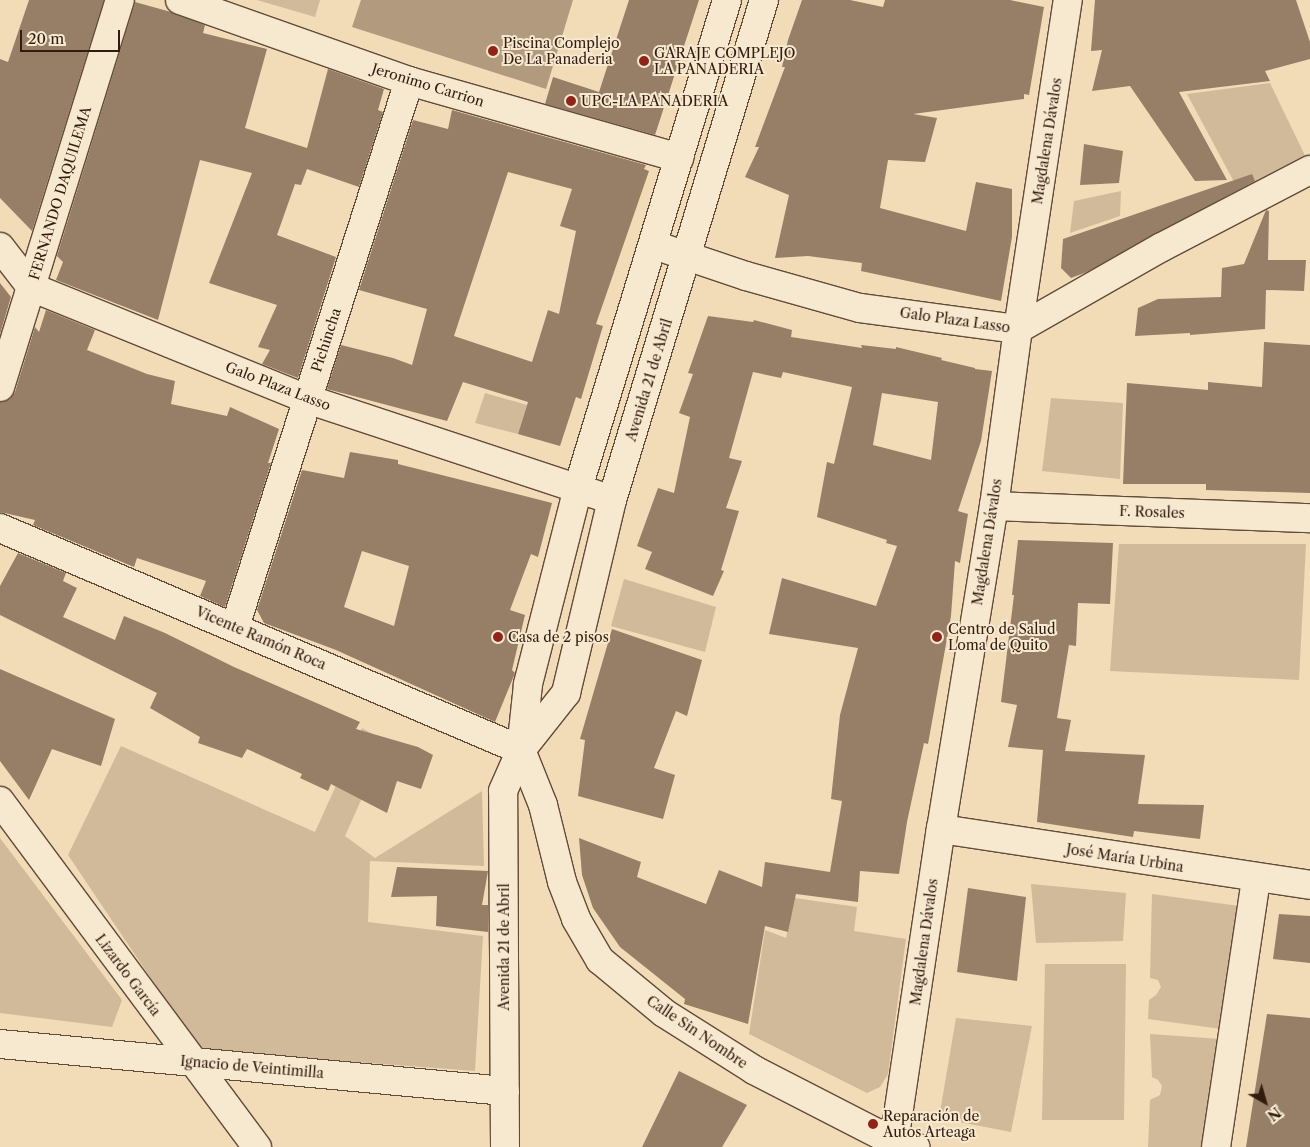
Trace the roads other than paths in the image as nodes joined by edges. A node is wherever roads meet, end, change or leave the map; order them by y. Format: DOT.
graph roads {
  1 [pos="120,0"];
  2 [pos="180,0"];
  3 [pos="727,0"];
  4 [pos="764,0"];
  5 [pos="1068,0"];
  6 [pos="409,81"];
  7 [pos="679,158"];
  8 [pos="1310,170"];
  9 [pos="654,245"];
  10 [pos="0,247"];
  11 [pos="687,256"];
  12 [pos="30,287"];
  13 [pos="1018,328"];
  14 [pos="0,387"];
  15 [pos="308,399"];
  16 [pos="578,488"];
  17 [pos="612,500"];
  18 [pos="994,506"];
  19 [pos="1310,518"];
  20 [pos="0,528"];
  21 [pos="235,627"];
  22 [pos="521,750"];
  23 [pos="0,802"];
  24 [pos="941,829"];
  25 [pos="1256,878"];
  26 [pos="1310,885"];
  27 [pos="0,1044"];
  28 [pos="193,1062"];
  29 [pos="505,1091"];
  30 [pos="905,1144"];
  31 [pos="258,1147"];
  32 [pos="505,1147"];
  33 [pos="1216,1147"];
  1 -- 12 [label="street, FERNANDO DAQUILEMA"];
  2 -- 6 [label="street, Jeronimo Carrion"];
  3 -- 7 [label="street, Avenida 21 de Abril"];
  4 -- 11 [label="street, Avenida 21 de Abril"];
  5 -- 13 [label="street, Magdalena Dávalos"];
  6 -- 7 [label="street, Jeronimo Carrion"];
  6 -- 15 [label="street, Pichincha"];
  7 -- 9 [label="street, Avenida 21 de Abril"];
  8 -- 13 [label="street, Galo Plaza Lasso"];
  9 -- 11 [label="street, Galo Plaza Lasso"];
  9 -- 16 [label="street, Avenida 21 de Abril"];
  10 -- 12 [label="street"];
  11 -- 13 [label="street, Galo Plaza Lasso"];
  11 -- 17 [label="street, Avenida 21 de Abril"];
  12 -- 14 [label="street, FERNANDO DAQUILEMA"];
  12 -- 15 [label="street, Galo Plaza Lasso"];
  13 -- 18 [label="street, Magdalena Dávalos"];
  15 -- 16 [label="street, Galo Plaza Lasso"];
  15 -- 21 [label="street, Pichincha"];
  16 -- 17 [label="street, Galo Plaza Lasso"];
  16 -- 22 [label="street, Avenida 21 de Abril"];
  17 -- 22 [label="street, Avenida 21 de Abril"];
  18 -- 19 [label="street, F. Rosales"];
  18 -- 24 [label="street, Magdalena Dávalos"];
  20 -- 21 [label="street, Vicente Ramón Roca"];
  21 -- 22 [label="street, Vicente Ramón Roca"];
  22 -- 29 [label="street, Avenida 21 de Abril"];
  22 -- 30 [label="street, Calle Sin Nombre"];
  23 -- 28 [label="street, Lizardo García"];
  24 -- 25 [label="street, José María Urbina"];
  24 -- 30 [label="street, Magdalena Dávalos"];
  25 -- 26 [label="street, José María Urbina"];
  25 -- 33 [label="street"];
  27 -- 28 [label="street, Ignacio de Veintimilla"];
  28 -- 29 [label="street, Ignacio de Veintimilla"];
  28 -- 31 [label="street, Lizardo García"];
  29 -- 32 [label="street, Avenida 21 de Abril"];
}
